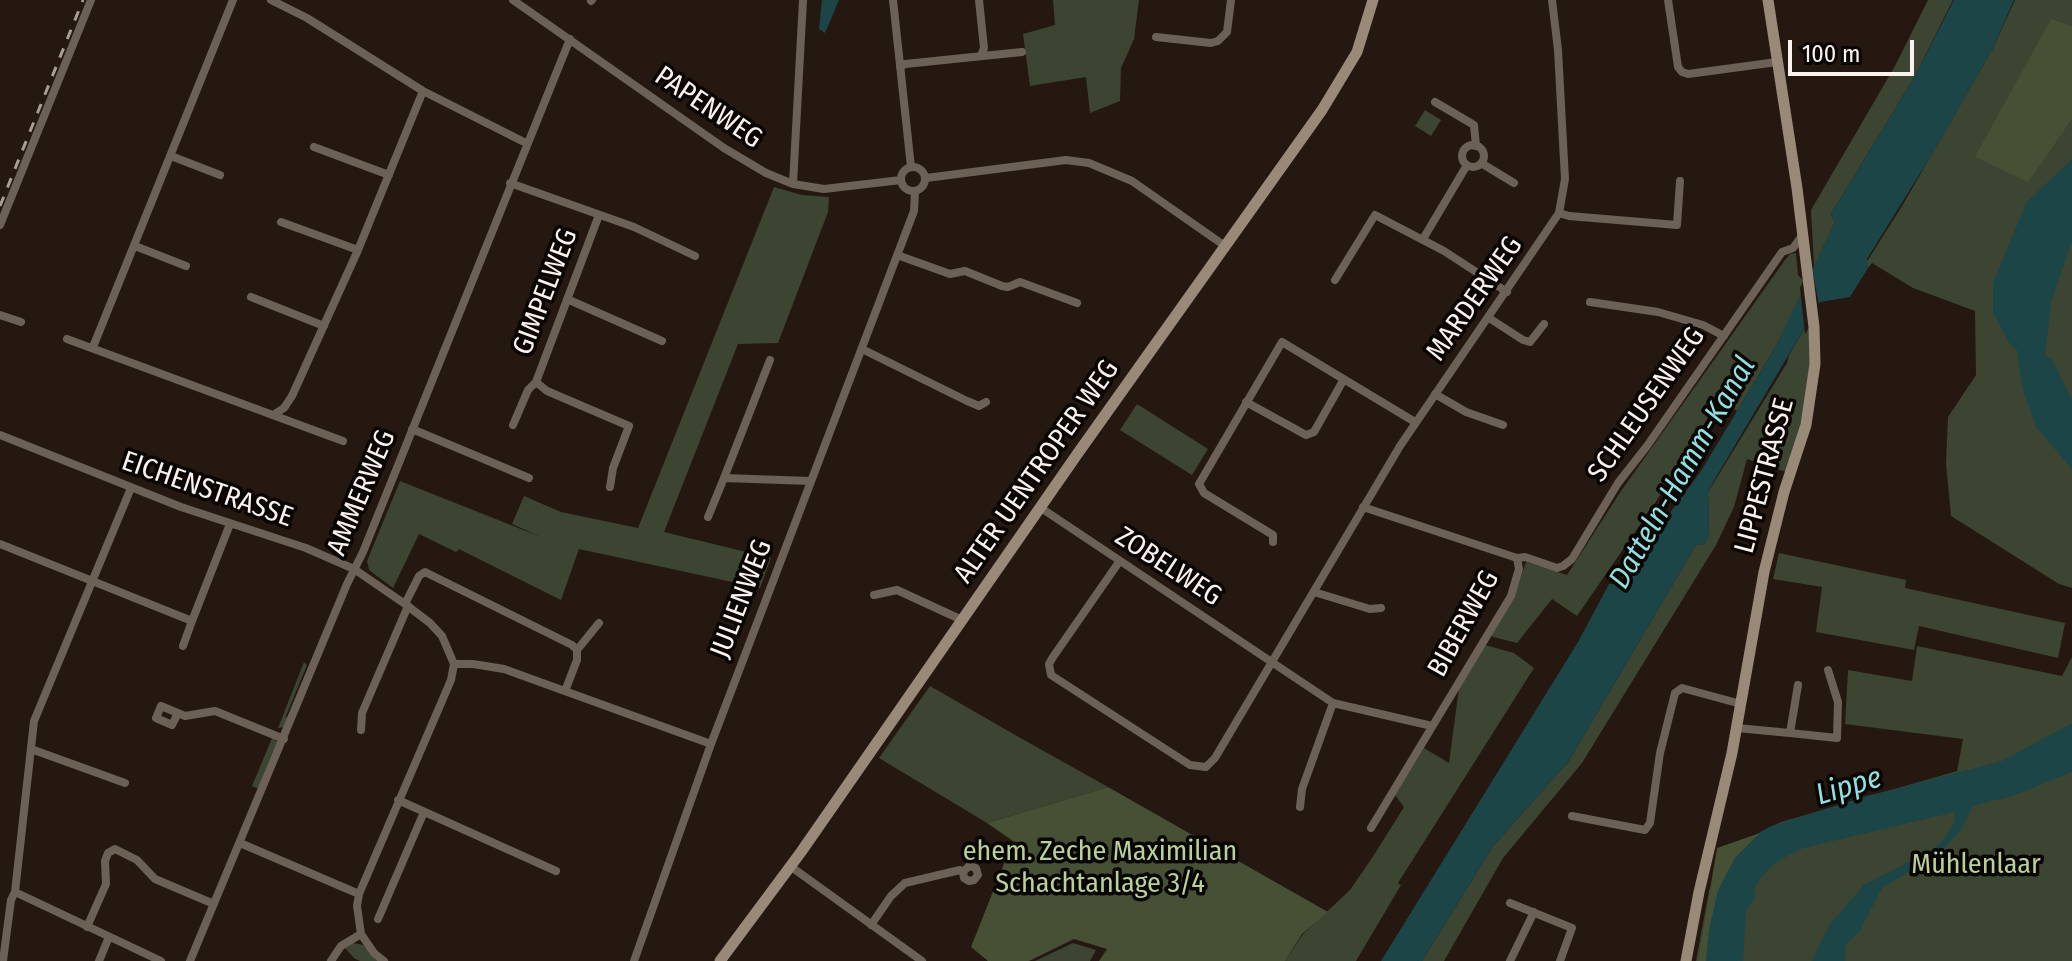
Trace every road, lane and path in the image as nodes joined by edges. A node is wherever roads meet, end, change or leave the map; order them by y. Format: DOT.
graph roads {
  1 [pos="91,0"];
  2 [pos="233,0"];
  3 [pos="271,0"];
  4 [pos="513,0"];
  5 [pos="803,0"];
  6 [pos="893,0"];
  7 [pos="979,0"];
  8 [pos="1231,0"];
  9 [pos="1373,0"];
  10 [pos="1552,0"];
  11 [pos="1668,0"];
  12 [pos="1768,0"];
  13 [pos="1156,37"];
  14 [pos="570,39"];
  15 [pos="1022,52"];
  16 [pos="981,56"];
  17 [pos="1777,62"];
  18 [pos="900,67"];
  19 [pos="423,91"];
  20 [pos="1435,102"];
  21 [pos="526,143"];
  22 [pos="1476,146"];
  23 [pos="314,147"];
  24 [pos="171,156"];
  25 [pos="1481,163"];
  26 [pos="1467,165"];
  27 [pos="911,167"];
  28 [pos="220,175"];
  29 [pos="389,175"];
  30 [pos="926,178"];
  31 [pos="901,180"];
  32 [pos="1680,181"];
  33 [pos="510,183"];
  34 [pos="1514,183"];
  35 [pos="793,184"];
  36 [pos="915,192"];
  37 [pos="1559,213"];
  38 [pos="599,215"];
  39 [pos="281,222"];
  40 [pos="0,225"];
  41 [pos="1801,237"];
  42 [pos="1423,239"];
  43 [pos="135,246"];
  44 [pos="1225,246"];
  45 [pos="358,250"];
  46 [pos="897,255"];
  47 [pos="695,256"];
  48 [pos="186,266"];
  49 [pos="1335,280"];
  50 [pos="1507,292"];
  51 [pos="251,297"];
  52 [pos="567,299"];
  53 [pos="1590,302"];
  54 [pos="1077,303"];
  55 [pos="0,315"];
  56 [pos="1489,318"];
  57 [pos="21,322"];
  58 [pos="1544,324"];
  59 [pos="324,326"];
  60 [pos="1724,336"];
  61 [pos="67,339"];
  62 [pos="662,341"];
  63 [pos="93,347"];
  64 [pos="862,349"];
  65 [pos="770,360"];
  66 [pos="1344,379"];
  67 [pos="536,382"];
  68 [pos="1435,394"];
  69 [pos="986,402"];
  70 [pos="1246,402"];
  71 [pos="273,415"];
  72 [pos="1415,422"];
  73 [pos="513,425"];
  74 [pos="1503,425"];
  75 [pos="412,429"];
  76 [pos="0,435"];
  77 [pos="343,441"];
  78 [pos="529,478"];
  79 [pos="724,478"];
  80 [pos="810,481"];
  81 [pos="610,487"];
  82 [pos="131,488"];
  83 [pos="1363,507"];
  84 [pos="1041,508"];
  85 [pos="708,517"];
  86 [pos="230,524"];
  87 [pos="1273,542"];
  88 [pos="0,544"];
  89 [pos="1517,558"];
  90 [pos="1119,562"];
  91 [pos="354,569"];
  92 [pos="93,582"];
  93 [pos="1314,592"];
  94 [pos="874,595"];
  95 [pos="407,605"];
  96 [pos="1381,608"];
  97 [pos="962,620"];
  98 [pos="192,621"];
  99 [pos="599,623"];
  100 [pos="183,646"];
  101 [pos="577,650"];
  102 [pos="1272,661"];
  103 [pos="454,664"];
  104 [pos="1828,670"];
  105 [pos="1798,685"];
  106 [pos="565,691"];
  107 [pos="1333,703"];
  108 [pos="1741,704"];
  109 [pos="178,713"];
  110 [pos="1432,726"];
  111 [pos="1737,728"];
  112 [pos="361,730"];
  113 [pos="1790,733"];
  114 [pos="284,739"];
  115 [pos="711,744"];
  116 [pos="31,749"];
  117 [pos="125,783"];
  118 [pos="398,800"];
  119 [pos="1300,807"];
  120 [pos="424,812"];
  121 [pos="1572,816"];
  122 [pos="1371,828"];
  123 [pos="240,843"];
  124 [pos="790,866"];
  125 [pos="556,871"];
  126 [pos="963,872"];
  127 [pos="15,892"];
  128 [pos="359,894"];
  129 [pos="1510,903"];
  130 [pos="214,904"];
  131 [pos="1534,912"];
  132 [pos="378,919"];
  133 [pos="871,925"];
  134 [pos="87,927"];
  135 [pos="361,934"];
  136 [pos="109,937"];
  137 [pos="3,961"];
  138 [pos="99,961"];
  139 [pos="161,961"];
  140 [pos="190,961"];
  141 [pos="331,961"];
  142 [pos="384,961"];
  143 [pos="634,961"];
  144 [pos="720,961"];
  145 [pos="922,961"];
  146 [pos="1510,961"];
  147 [pos="1560,961"];
  148 [pos="1686,961"];
  1 -- 40 [label="street"];
  2 -- 24 [label="street"];
  3 -- 19 [label="street"];
  4 -- 14 [label="street, PAPENWEG"];
  5 -- 35 [label="street"];
  6 -- 18 [label="street"];
  7 -- 16 [label="street"];
  8 -- 13 [label="street"];
  9 -- 44 [label="street, ALTER UENTROPER WEG"];
  10 -- 37 [label="street, MARDERWEG"];
  11 -- 17 [label="street"];
  12 -- 17 [label="street, LIPPESTRASSE"];
  14 -- 21 [label="street, AMMERWEG"];
  14 -- 35 [label="street, PAPENWEG"];
  15 -- 16 [label="street"];
  16 -- 18 [label="street"];
  17 -- 41 [label="street, LIPPESTRASSE"];
  18 -- 27 [label="street"];
  19 -- 21 [label="street"];
  19 -- 29 [label="street"];
  20 -- 22 [label="street"];
  21 -- 33 [label="street, AMMERWEG"];
  22 -- 25 [label="street"];
  22 -- 26 [label="street"];
  23 -- 29 [label="street"];
  24 -- 28 [label="street"];
  24 -- 43 [label="street"];
  25 -- 26 [label="street"];
  25 -- 34 [label="street"];
  26 -- 42 [label="street"];
  27 -- 30 [label="street"];
  27 -- 31 [label="street"];
  29 -- 45 [label="street"];
  30 -- 36 [label="street"];
  30 -- 44 [label="street"];
  31 -- 35 [label="street, PAPENWEG"];
  31 -- 36 [label="street"];
  32 -- 37 [label="street"];
  33 -- 38 [label="street, GIMPELWEG"];
  33 -- 75 [label="street, AMMERWEG"];
  36 -- 46 [label="street, JULIENWEG"];
  37 -- 50 [label="street, MARDERWEG"];
  38 -- 47 [label="street"];
  38 -- 52 [label="street, GIMPELWEG"];
  39 -- 45 [label="street"];
  41 -- 60 [label="street, SCHLEUSENWEG"];
  41 -- 108 [label="street, LIPPESTRASSE"];
  42 -- 49 [label="street"];
  42 -- 50 [label="street"];
  43 -- 48 [label="street"];
  43 -- 63 [label="street"];
  44 -- 84 [label="street, ALTER UENTROPER WEG"];
  45 -- 59 [label="street"];
  46 -- 54 [label="street"];
  46 -- 64 [label="street, JULIENWEG"];
  50 -- 56 [label="street, MARDERWEG"];
  51 -- 59 [label="street"];
  52 -- 62 [label="street"];
  52 -- 67 [label="street, GIMPELWEG"];
  53 -- 60 [label="street"];
  55 -- 57 [label="street"];
  56 -- 58 [label="street"];
  56 -- 68 [label="street, MARDERWEG"];
  59 -- 71 [label="street"];
  60 -- 89 [label="street, SCHLEUSENWEG"];
  61 -- 63 [label="street"];
  63 -- 71 [label="street"];
  64 -- 69 [label="street"];
  64 -- 80 [label="street, JULIENWEG"];
  65 -- 79 [label="street"];
  66 -- 70 [label="street"];
  66 -- 70 [label="street"];
  66 -- 72 [label="street"];
  67 -- 73 [label="street, GIMPELWEG"];
  67 -- 81 [label="street"];
  68 -- 72 [label="street, MARDERWEG"];
  68 -- 74 [label="street"];
  70 -- 87 [label="street"];
  71 -- 77 [label="street"];
  72 -- 83 [label="street, MARDERWEG"];
  75 -- 78 [label="street"];
  75 -- 91 [label="street, AMMERWEG"];
  76 -- 82 [label="street, EICHENSTRASSE"];
  79 -- 80 [label="street"];
  79 -- 85 [label="street"];
  80 -- 115 [label="street, JULIENWEG"];
  82 -- 86 [label="street, EICHENSTRASSE"];
  82 -- 92 [label="street"];
  83 -- 89 [label="street, BIBERWEG"];
  83 -- 93 [label="street, MARDERWEG"];
  84 -- 90 [label="street, ZOBELWEG"];
  84 -- 97 [label="street, ALTER UENTROPER WEG"];
  86 -- 91 [label="street, EICHENSTRASSE"];
  86 -- 98 [label="street"];
  88 -- 92 [label="street"];
  89 -- 110 [label="street, BIBERWEG"];
  90 -- 102 [label="street, ZOBELWEG"];
  90 -- 102 [label="street, MARDERWEG"];
  91 -- 95 [label="street, EICHENSTRASSE"];
  91 -- 114 [label="street, AMMERWEG"];
  92 -- 98 [label="street"];
  92 -- 116 [label="street"];
  93 -- 96 [label="street"];
  93 -- 102 [label="street, MARDERWEG"];
  94 -- 97 [label="street"];
  95 -- 101 [label="street"];
  95 -- 103 [label="street, EICHENSTRASSE"];
  95 -- 112 [label="street"];
  97 -- 124 [label="street, ALTER UENTROPER WEG"];
  98 -- 100 [label="street"];
  99 -- 101 [label="street"];
  101 -- 106 [label="street"];
  102 -- 107 [label="street"];
  103 -- 106 [label="street"];
  103 -- 118 [label="street"];
  104 -- 113 [label="street"];
  105 -- 113 [label="street"];
  106 -- 115 [label="street"];
  107 -- 110 [label="street"];
  107 -- 119 [label="street"];
  108 -- 111 [label="street, LIPPESTRASSE"];
  108 -- 121 [label="street"];
  109 -- 114 [label="street"];
  110 -- 122 [label="street, BIBERWEG"];
  111 -- 113 [label="street"];
  111 -- 148 [label="street, LIPPESTRASSE"];
  114 -- 123 [label="street, AMMERWEG"];
  115 -- 143 [label="street, JULIENWEG"];
  116 -- 117 [label="street"];
  116 -- 127 [label="street"];
  118 -- 120 [label="street"];
  118 -- 128 [label="street"];
  120 -- 125 [label="street"];
  120 -- 132 [label="street"];
  123 -- 128 [label="street"];
  123 -- 130 [label="street, AMMERWEG"];
  124 -- 133 [label="street"];
  124 -- 144 [label="street, ALTER UENTROPER WEG"];
  126 -- 133 [label="street"];
  127 -- 134 [label="street"];
  127 -- 137 [label="street"];
  128 -- 135 [label="street"];
  129 -- 131 [label="street"];
  130 -- 134 [label="street"];
  130 -- 140 [label="street, AMMERWEG"];
  131 -- 146 [label="street"];
  131 -- 147 [label="street"];
  133 -- 145 [label="street"];
  134 -- 136 [label="street"];
  135 -- 141 [label="street"];
  135 -- 142 [label="street"];
  136 -- 138 [label="street"];
  136 -- 139 [label="street"];
}
